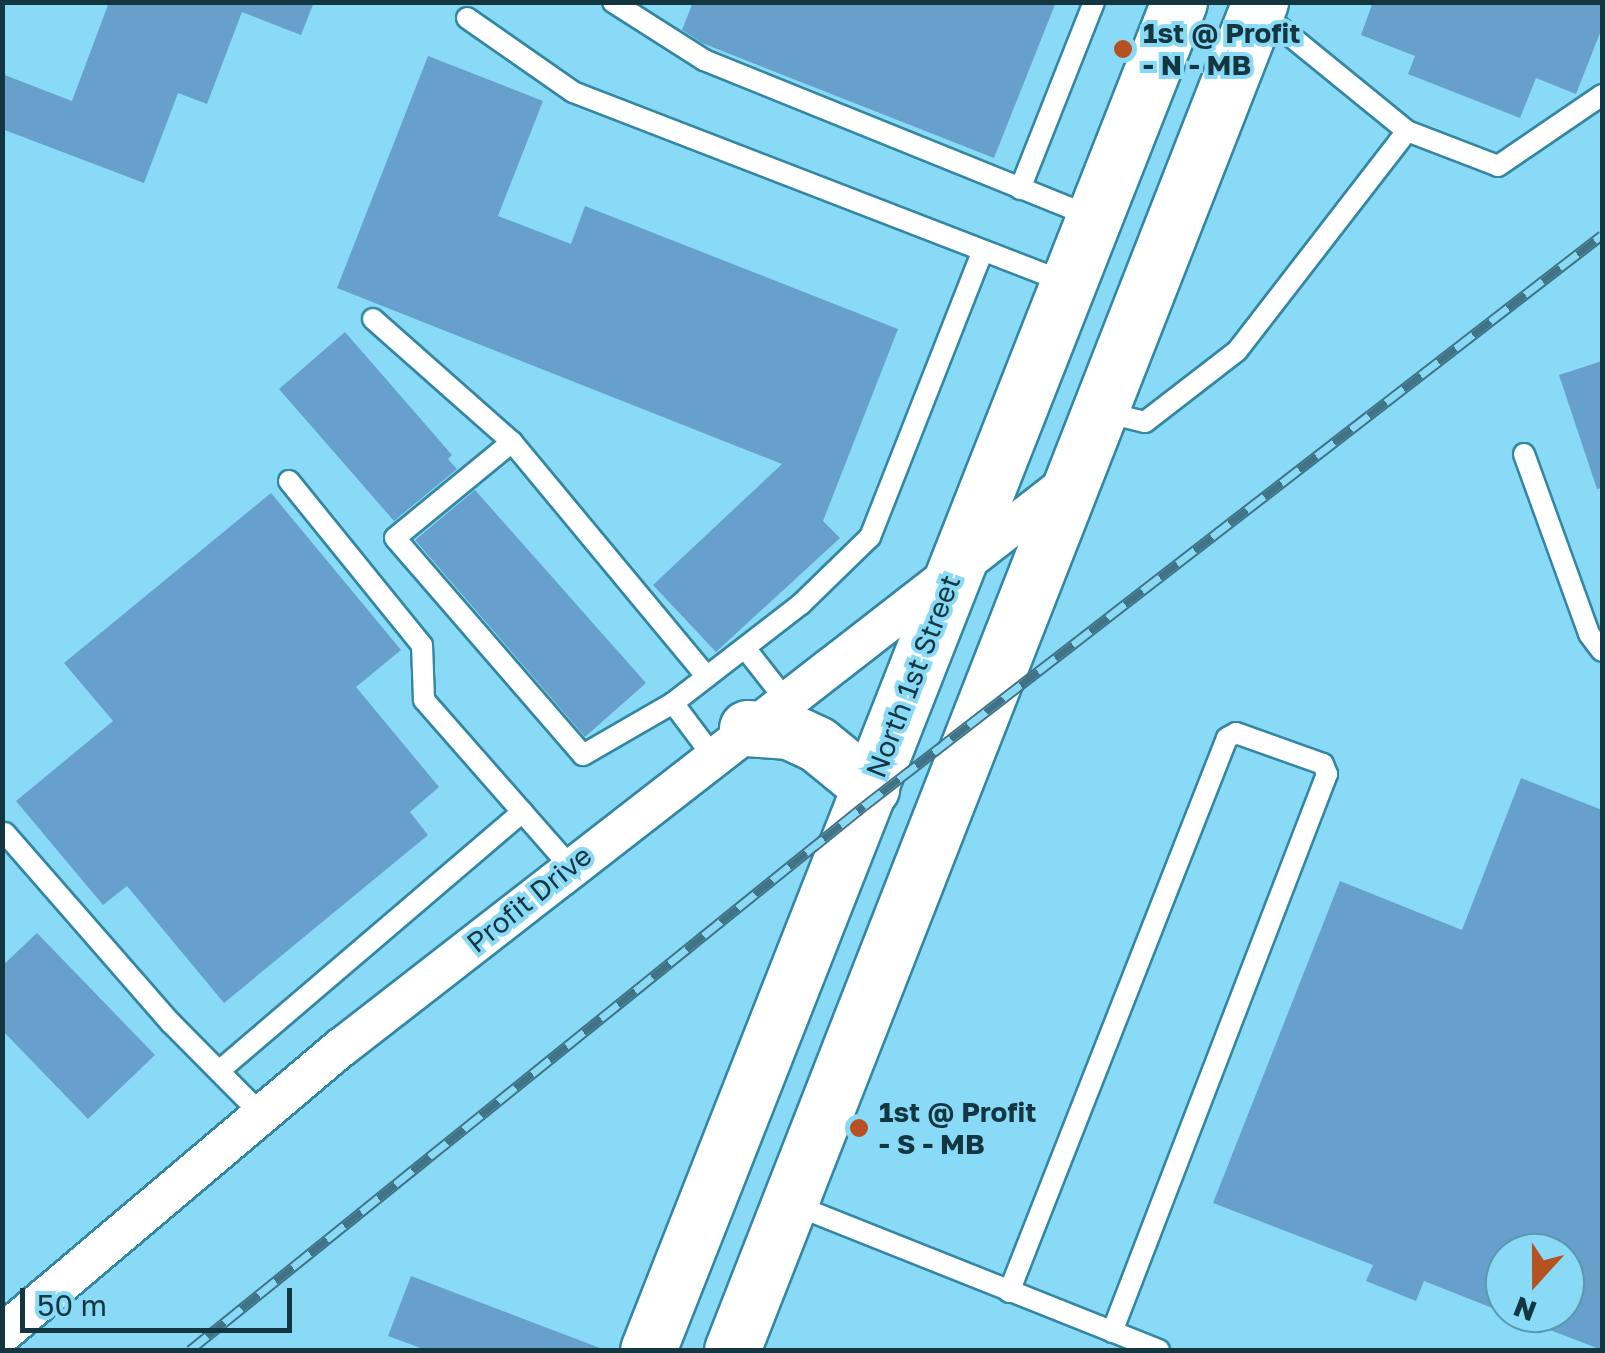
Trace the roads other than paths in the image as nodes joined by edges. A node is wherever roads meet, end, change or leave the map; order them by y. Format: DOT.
graph roads {
  1 [pos="613,2"];
  2 [pos="1094,2"];
  3 [pos="1178,2"];
  4 [pos="1259,6"];
  5 [pos="467,18"];
  6 [pos="1602,95"];
  7 [pos="1407,131"];
  8 [pos="1020,189"];
  9 [pos="1093,216"];
  10 [pos="982,252"];
  11 [pos="1066,283"];
  12 [pos="374,319"];
  13 [pos="1097,410"];
  14 [pos="512,442"];
  15 [pos="1524,454"];
  16 [pos="290,481"];
  17 [pos="1069,482"];
  18 [pos="953,570"];
  19 [pos="745,648"];
  20 [pos="1602,650"];
  21 [pos="707,677"];
  22 [pos="674,704"];
  23 [pos="748,727"];
  24 [pos="871,788"];
  25 [pos="522,812"];
  26 [pos="6,833"];
  27 [pos="570,866"];
  28 [pos="219,1071"];
  29 [pos="262,1115"];
  30 [pos="720,1177"];
  31 [pos="790,1203"];
  32 [pos="1009,1292"];
  33 [pos="1112,1332"];
  34 [pos="2,1334"];
  35 [pos="648,1350"];
  36 [pos="732,1350"];
  37 [pos="1159,1350"];
  1 -- 8 [label="lane"];
  2 -- 8 [label="lane"];
  3 -- 9 [label="main road, North 1st Street"];
  4 -- 7 [label="lane"];
  4 -- 13 [label="main road"];
  5 -- 10 [label="lane"];
  6 -- 7 [label="lane"];
  7 -- 13 [label="lane"];
  8 -- 9 [label="lane"];
  9 -- 11 [label="main road, North 1st Street"];
  10 -- 11 [label="lane"];
  10 -- 19 [label="lane"];
  11 -- 18 [label="main road, North 1st Street"];
  12 -- 14 [label="lane"];
  13 -- 17 [label="main road"];
  14 -- 21 [label="lane"];
  14 -- 22 [label="lane"];
  15 -- 20 [label="lane"];
  16 -- 25 [label="lane"];
  17 -- 18 [label="street, Profit Drive"];
  17 -- 31 [label="main road"];
  18 -- 23 [label="street, Profit Drive"];
  18 -- 24 [label="main road, North 1st Street"];
  19 -- 21 [label="lane"];
  19 -- 23 [label="lane"];
  21 -- 22 [label="lane"];
  22 -- 23 [label="lane"];
  23 -- 24 [label="main road"];
  23 -- 27 [label="street, Profit Drive"];
  24 -- 30 [label="main road, North 1st Street"];
  25 -- 27 [label="lane"];
  25 -- 28 [label="lane"];
  26 -- 28 [label="lane"];
  27 -- 29 [label="street, Profit Drive"];
  28 -- 29 [label="lane"];
  29 -- 34 [label="street, Profit Drive"];
  30 -- 31 [label="main road"];
  30 -- 35 [label="main road, North 1st Street"];
  31 -- 32 [label="lane"];
  31 -- 36 [label="main road"];
  32 -- 33 [label="lane"];
  32 -- 33 [label="lane"];
  33 -- 37 [label="lane"];
}
